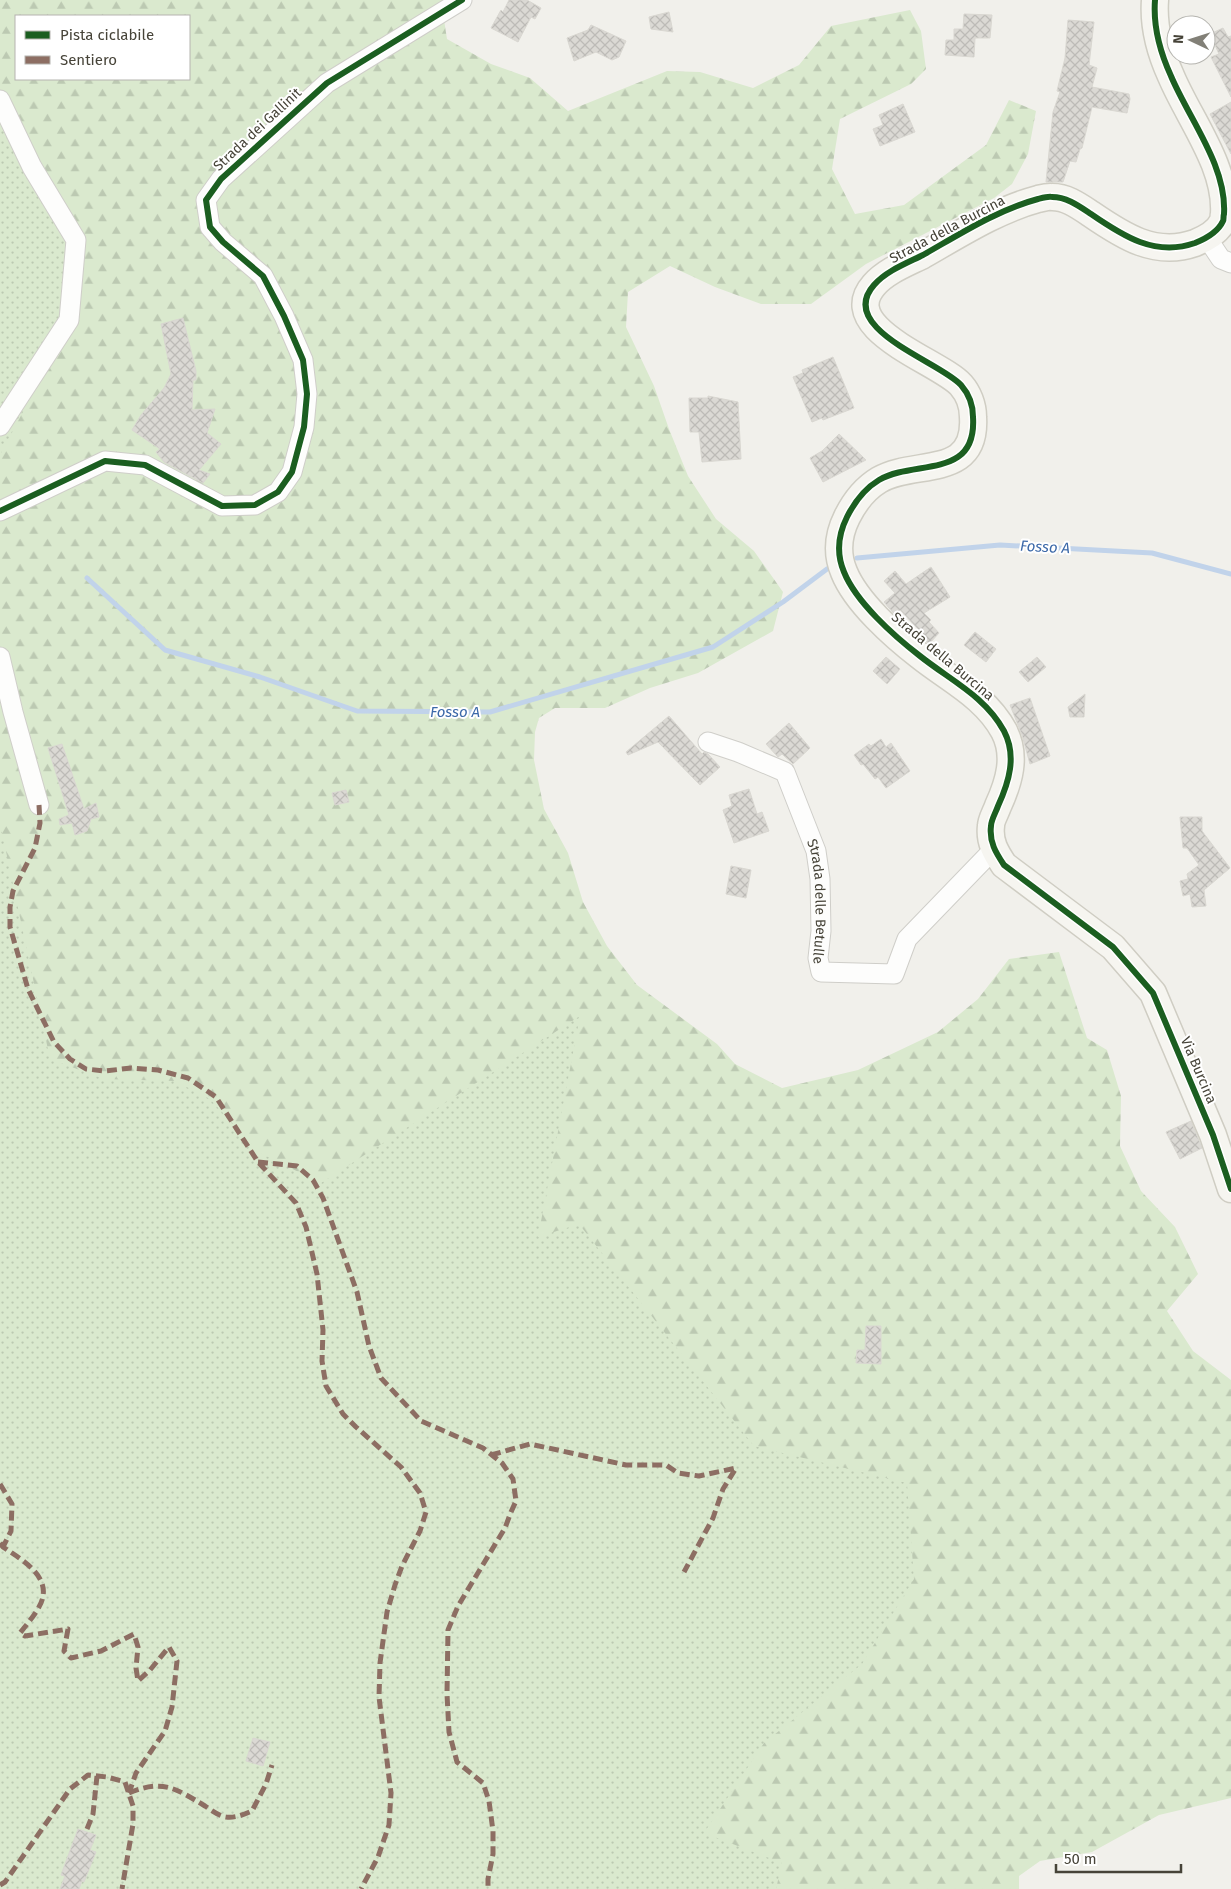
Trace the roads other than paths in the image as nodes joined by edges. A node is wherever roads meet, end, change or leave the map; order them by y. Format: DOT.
graph roads {
  1 [pos="462,0"];
  2 [pos="1155,0"];
  3 [pos="0,100"];
  4 [pos="1207,238"];
  5 [pos="1231,263"];
  6 [pos="0,426"];
  7 [pos="0,511"];
  8 [pos="0,657"];
  9 [pos="708,742"];
  10 [pos="39,805"];
  11 [pos="993,850"];
  12 [pos="1231,1189"];
  1 -- 7 [label="street, Strada dei Gallinit"];
  2 -- 4 [label="street, Strada della Burcina"];
  3 -- 6 [label="street"];
  4 -- 5 [label="street"];
  4 -- 11 [label="street, Strada della Burcina"];
  8 -- 10 [label="street"];
  9 -- 11 [label="street, Strada delle Betulle"];
  11 -- 12 [label="street, Via Burcina"];
}
